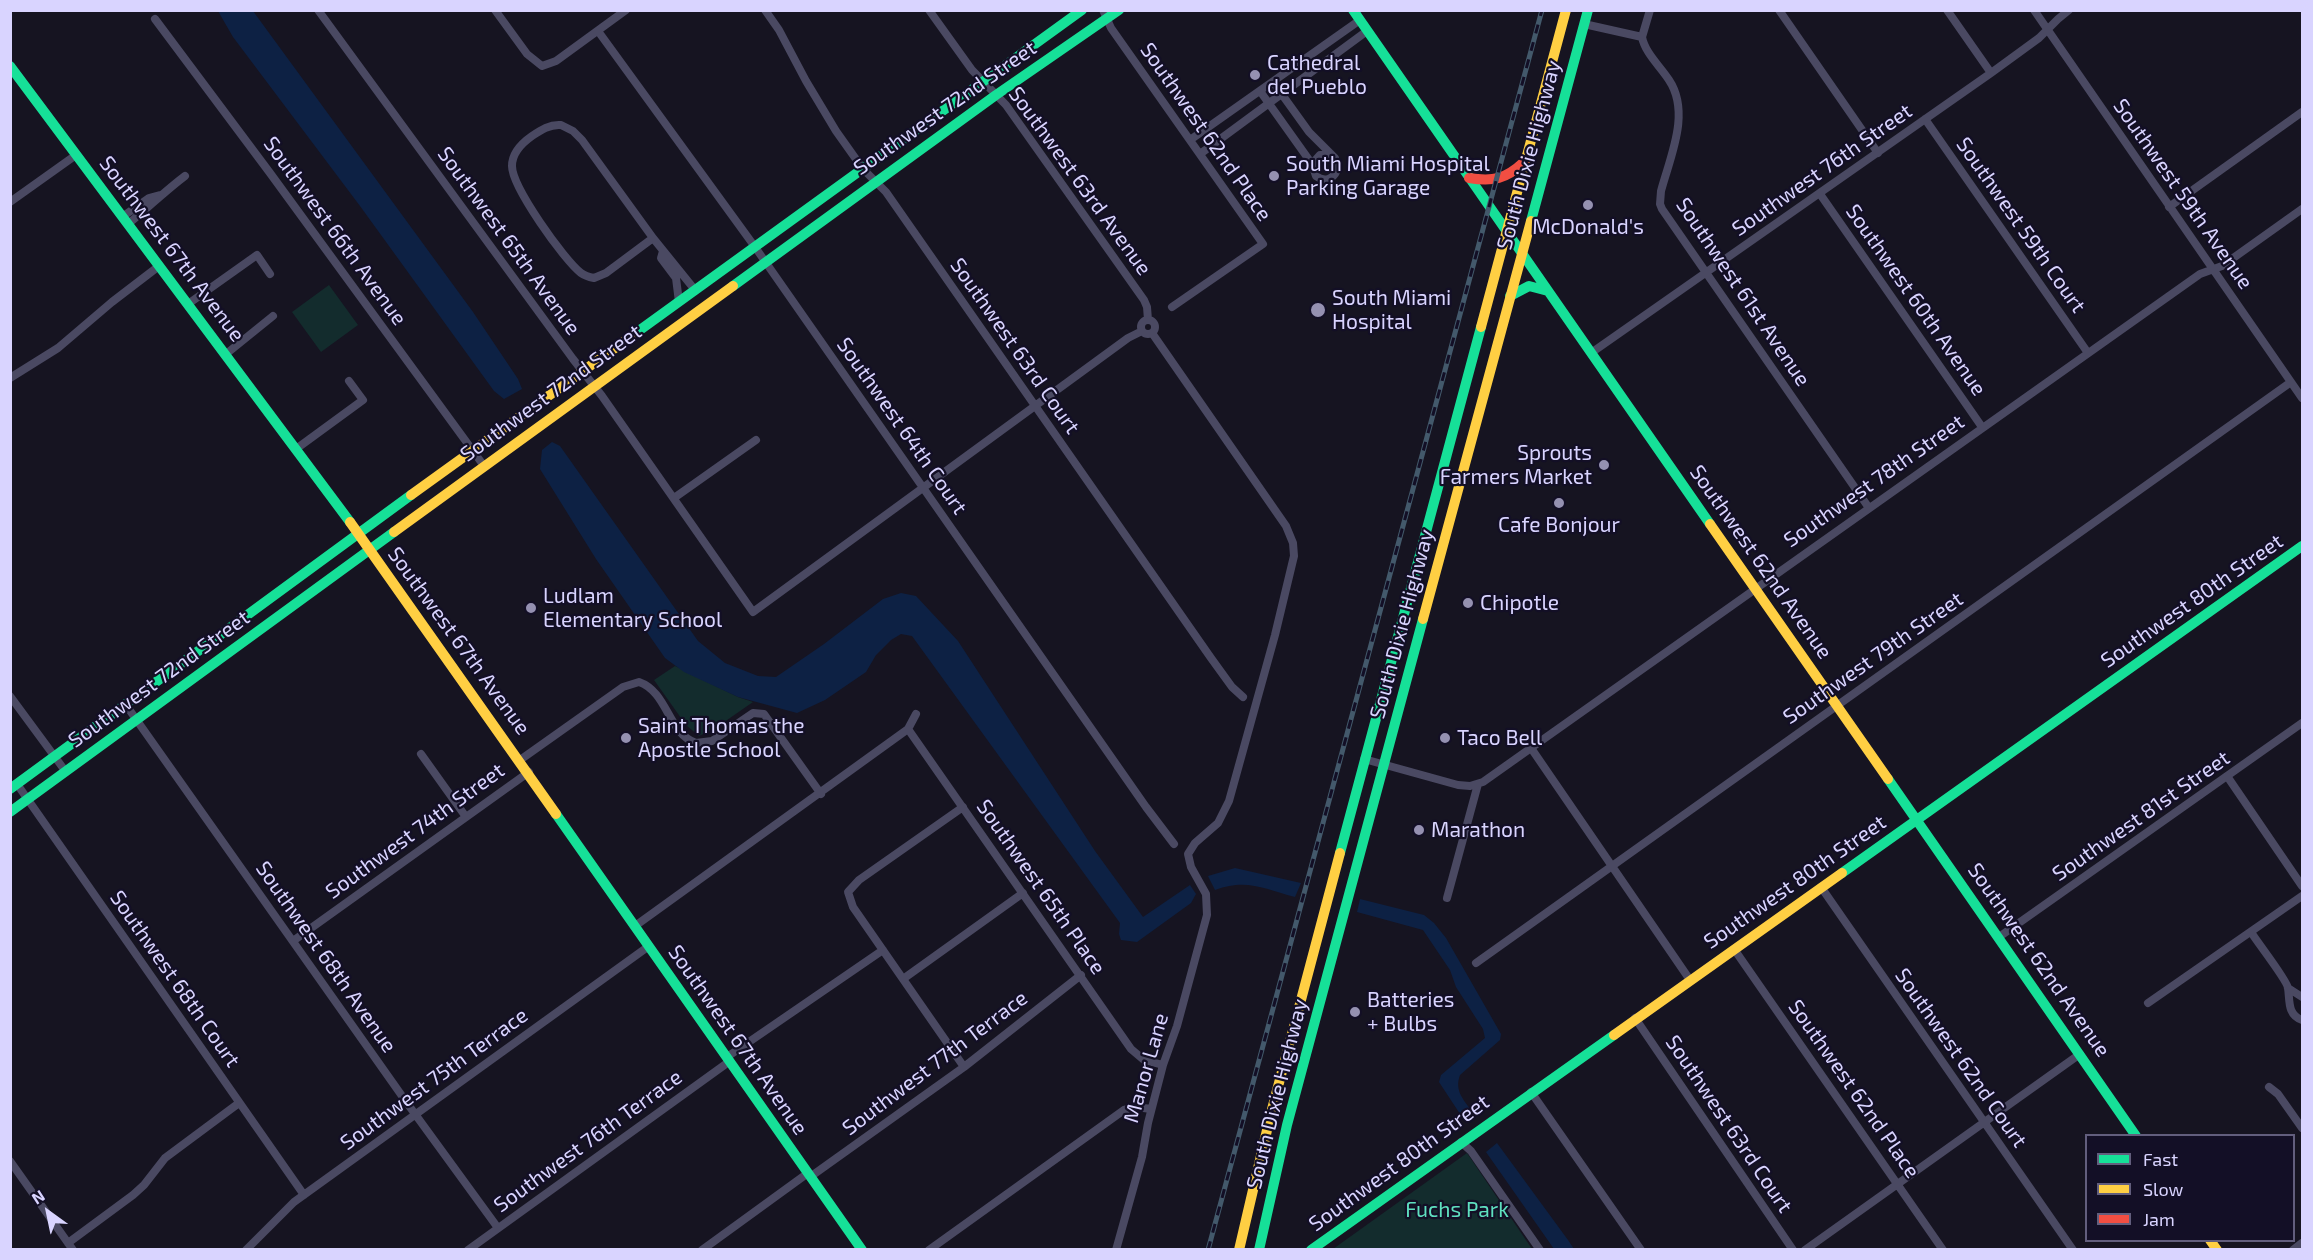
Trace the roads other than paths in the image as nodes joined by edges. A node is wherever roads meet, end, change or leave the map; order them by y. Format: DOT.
graph roads {
  1 [pos="318,10"];
  2 [pos="495,10"];
  3 [pos="626,10"];
  4 [pos="765,10"];
  5 [pos="929,10"];
  6 [pos="1082,10"];
  7 [pos="1119,10"];
  8 [pos="1353,10"];
  9 [pos="1566,10"];
  10 [pos="1577,10"];
  11 [pos="1588,10"];
  12 [pos="1650,10"];
  13 [pos="1779,10"];
  14 [pos="1947,10"];
  15 [pos="2034,10"];
  16 [pos="2069,10"];
  17 [pos="1104,15"];
  18 [pos="155,19"];
  19 [pos="1360,20"];
  20 [pos="1584,24"];
  21 [pos="2047,30"];
  22 [pos="598,31"];
  23 [pos="1367,32"];
  24 [pos="1642,38"];
  25 [pos="1558,40"];
  26 [pos="10,66"];
  27 [pos="1991,73"];
  28 [pos="982,82"];
  29 [pos="1273,82"];
  30 [pos="1260,91"];
  31 [pos="1281,94"];
  32 [pos="996,95"];
  33 [pos="1269,103"];
  34 [pos="2302,112"];
  35 [pos="1925,119"];
  36 [pos="1190,140"];
  37 [pos="1878,153"];
  38 [pos="1200,154"];
  39 [pos="1330,154"];
  40 [pos="76,155"];
  41 [pos="1526,160"];
  42 [pos="1312,164"];
  43 [pos="863,169"];
  44 [pos="185,176"];
  45 [pos="1469,178"];
  46 [pos="876,182"];
  47 [pos="1820,194"];
  48 [pos="10,202"];
  49 [pos="2169,207"];
  50 [pos="2302,210"];
  51 [pos="125,220"];
  52 [pos="1506,233"];
  53 [pos="653,238"];
  54 [pos="755,247"];
  55 [pos="663,251"];
  56 [pos="1522,254"];
  57 [pos="765,262"];
  58 [pos="159,266"];
  59 [pos="2213,269"];
  60 [pos="270,274"];
  61 [pos="1706,274"];
  62 [pos="695,290"];
  63 [pos="1548,291"];
  64 [pos="1510,296"];
  65 [pos="679,302"];
  66 [pos="188,304"];
  67 [pos="1172,306"];
  68 [pos="273,316"];
  69 [pos="1148,320"];
  70 [pos="1142,331"];
  71 [pos="1152,333"];
  72 [pos="2088,352"];
  73 [pos="1591,353"];
  74 [pos="226,354"];
  75 [pos="583,372"];
  76 [pos="10,378"];
  77 [pos="350,381"];
  78 [pos="2291,382"];
  79 [pos="594,386"];
  80 [pos="2302,398"];
  81 [pos="1034,405"];
  82 [pos="1982,427"];
  83 [pos="756,440"];
  84 [pos="296,449"];
  85 [pos="474,452"];
  86 [pos="484,466"];
  87 [pos="922,487"];
  88 [pos="674,498"];
  89 [pos="1869,508"];
  90 [pos="358,534"];
  91 [pos="2302,546"];
  92 [pos="369,549"];
  93 [pos="1755,587"];
  94 [pos="10,696"];
  95 [pos="1243,697"];
  96 [pos="126,705"];
  97 [pos="1837,705"];
  98 [pos="916,714"];
  99 [pos="137,720"];
  100 [pos="2302,723"];
  101 [pos="908,729"];
  102 [pos="1531,748"];
  103 [pos="421,754"];
  104 [pos="55,757"];
  105 [pos="1364,759"];
  106 [pos="520,760"];
  107 [pos="1385,764"];
  108 [pos="66,772"];
  109 [pos="529,772"];
  110 [pos="2228,776"];
  111 [pos="1478,784"];
  112 [pos="14,787"];
  113 [pos="821,794"];
  114 [pos="28,799"];
  115 [pos="963,807"];
  116 [pos="10,812"];
  117 [pos="466,817"];
  118 [pos="1917,819"];
  119 [pos="1174,844"];
  120 [pos="1612,866"];
  121 [pos="2302,886"];
  122 [pos="1821,887"];
  123 [pos="1023,892"];
  124 [pos="2302,896"];
  125 [pos="1207,897"];
  126 [pos="1447,898"];
  127 [pos="635,926"];
  128 [pos="2251,932"];
  129 [pos="1999,937"];
  130 [pos="293,941"];
  131 [pos="649,946"];
  132 [pos="1734,949"];
  133 [pos="883,950"];
  134 [pos="1476,963"];
  135 [pos="1081,975"];
  136 [pos="903,979"];
  137 [pos="1308,979"];
  138 [pos="1690,980"];
  139 [pos="2288,988"];
  140 [pos="2302,997"];
  141 [pos="2148,1003"];
  142 [pos="1635,1018"];
  143 [pos="2302,1020"];
  144 [pos="1309,1046"];
  145 [pos="2080,1054"];
  146 [pos="728,1059"];
  147 [pos="1163,1065"];
  148 [pos="964,1067"];
  149 [pos="2269,1087"];
  150 [pos="1532,1092"];
  151 [pos="239,1103"];
  152 [pos="1151,1109"];
  153 [pos="415,1115"];
  154 [pos="1984,1122"];
  155 [pos="2302,1128"];
  156 [pos="2135,1134"];
  157 [pos="1461,1142"];
  158 [pos="10,1161"];
  159 [pos="809,1175"];
  160 [pos="1898,1184"];
  161 [pos="304,1195"];
  162 [pos="498,1228"];
  163 [pos="2302,1243"];
  164 [pos="70,1246"];
  165 [pos="246,1250"];
  166 [pos="468,1250"];
  167 [pos="702,1250"];
  168 [pos="862,1250"];
  169 [pos="929,1250"];
  170 [pos="1116,1250"];
  171 [pos="1239,1250"];
  172 [pos="1259,1250"];
  173 [pos="1311,1250"];
  174 [pos="1539,1250"];
  175 [pos="1641,1250"];
  176 [pos="1793,1250"];
  177 [pos="1805,1250"];
  178 [pos="1944,1250"];
  179 [pos="2073,1250"];
  180 [pos="2294,1250"];
  1 -- 75 [label="street, Southwest 65th Avenue"];
  2 -- 22 [label="street"];
  3 -- 22 [label="street"];
  4 -- 43 [label="street, Southwest 63rd Court"];
  5 -- 28 [label="street, Southwest 63rd Avenue"];
  6 -- 28 [label="main road, Southwest 72nd Street"];
  7 -- 17 [label="main road, Southwest 72nd Street"];
  8 -- 19 [label="main road, Southwest 62nd Avenue"];
  9 -- 25 [label="main road, South Dixie Highway"];
  10 -- 20 [label="main road"];
  11 -- 20 [label="main road, South Dixie Highway"];
  12 -- 24 [label="street"];
  13 -- 37 [label="street"];
  14 -- 27 [label="street"];
  15 -- 21 [label="street, Southwest 59th Avenue"];
  16 -- 21 [label="street, Southwest 76th Street"];
  17 -- 32 [label="main road, Southwest 72nd Street"];
  17 -- 36 [label="street, Southwest 62nd Place"];
  18 -- 85 [label="street, Southwest 66th Avenue"];
  19 -- 23 [label="main road, Southwest 62nd Avenue"];
  19 -- 29 [label="street"];
  20 -- 24 [label="street"];
  20 -- 25 [label="main road"];
  20 -- 56 [label="main road, South Dixie Highway"];
  21 -- 27 [label="street, Southwest 76th Street"];
  21 -- 49 [label="street, Southwest 59th Avenue"];
  22 -- 54 [label="street, Southwest 64th Court"];
  23 -- 31 [label="street"];
  23 -- 45 [label="main road, Southwest 62nd Avenue"];
  24 -- 61 [label="street, Southwest 61st Avenue"];
  25 -- 41 [label="main road, South Dixie Highway"];
  26 -- 40 [label="main road, Southwest 67th Avenue"];
  27 -- 35 [label="street, Southwest 76th Street"];
  28 -- 32 [label="street, Southwest 63rd Avenue"];
  28 -- 43 [label="main road, Southwest 72nd Street"];
  29 -- 30 [label="street"];
  29 -- 31 [label="street"];
  30 -- 33 [label="street"];
  30 -- 36 [label="street"];
  31 -- 33 [label="street"];
  31 -- 39 [label="street"];
  32 -- 46 [label="main road, Southwest 72nd Street"];
  32 -- 69 [label="street, Southwest 63rd Avenue"];
  33 -- 38 [label="street"];
  33 -- 42 [label="street"];
  34 -- 49 [label="street"];
  35 -- 37 [label="street, Southwest 76th Street"];
  35 -- 72 [label="street, Southwest 59th Court"];
  36 -- 38 [label="street, Southwest 62nd Place"];
  37 -- 47 [label="street, Southwest 76th Street"];
  38 -- 67 [label="street, Southwest 62nd Place"];
  39 -- 42 [label="street"];
  39 -- 42 [label="street"];
  40 -- 48 [label="street"];
  40 -- 51 [label="main road, Southwest 67th Avenue"];
  41 -- 45 [label="main road"];
  41 -- 52 [label="main road, South Dixie Highway"];
  43 -- 46 [label="street, Southwest 63rd Court"];
  43 -- 54 [label="main road, Southwest 72nd Street"];
  44 -- 51 [label="street"];
  45 -- 52 [label="main road, Southwest 62nd Avenue"];
  46 -- 57 [label="main road, Southwest 72nd Street"];
  46 -- 81 [label="street, Southwest 63rd Court"];
  47 -- 61 [label="street, Southwest 76th Street"];
  47 -- 82 [label="street, Southwest 60th Avenue"];
  49 -- 59 [label="street, Southwest 59th Avenue"];
  50 -- 59 [label="street, Southwest 78th Street"];
  51 -- 58 [label="main road, Southwest 67th Avenue"];
  52 -- 56 [label="main road, Southwest 62nd Avenue"];
  52 -- 105 [label="main road, South Dixie Highway"];
  53 -- 53 [label="street"];
  53 -- 55 [label="street"];
  54 -- 57 [label="street, Southwest 64th Court"];
  54 -- 62 [label="main road, Southwest 72nd Street"];
  55 -- 62 [label="street"];
  55 -- 65 [label="street"];
  56 -- 63 [label="main road, Southwest 62nd Avenue"];
  56 -- 64 [label="main road, South Dixie Highway"];
  57 -- 79 [label="main road, Southwest 72nd Street"];
  57 -- 87 [label="street, Southwest 64th Court"];
  58 -- 66 [label="main road, Southwest 67th Avenue"];
  58 -- 76 [label="street"];
  59 -- 72 [label="street, Southwest 78th Street"];
  59 -- 78 [label="street, Southwest 59th Avenue"];
  60 -- 66 [label="street"];
  61 -- 73 [label="street, Southwest 76th Street"];
  61 -- 89 [label="street, Southwest 61st Avenue"];
  62 -- 65 [label="main road, Southwest 72nd Street"];
  63 -- 64 [label="main road"];
  63 -- 73 [label="main road, Southwest 62nd Avenue"];
  64 -- 107 [label="main road, South Dixie Highway"];
  65 -- 75 [label="main road, Southwest 72nd Street"];
  66 -- 74 [label="main road, Southwest 67th Avenue"];
  68 -- 74 [label="street"];
  69 -- 70 [label="street"];
  69 -- 71 [label="street, Southwest 63rd Avenue"];
  70 -- 71 [label="street"];
  70 -- 81 [label="street"];
  71 -- 125 [label="street, Southwest 63rd Avenue"];
  72 -- 82 [label="street, Southwest 78th Street"];
  73 -- 93 [label="main road, Southwest 62nd Avenue"];
  74 -- 84 [label="main road, Southwest 67th Avenue"];
  75 -- 79 [label="street, Southwest 65th Avenue"];
  75 -- 85 [label="main road, Southwest 72nd Street"];
  77 -- 84 [label="street"];
  78 -- 80 [label="street, Southwest 59th Avenue"];
  78 -- 97 [label="street, Southwest 79th Street"];
  79 -- 86 [label="main road, Southwest 72nd Street"];
  79 -- 88 [label="street, Southwest 65th Avenue"];
  81 -- 87 [label="street"];
  81 -- 95 [label="street, Southwest 63rd Court"];
  82 -- 89 [label="street, Southwest 78th Street"];
  83 -- 88 [label="street"];
  84 -- 90 [label="main road, Southwest 67th Avenue"];
  85 -- 86 [label="street, Southwest 66th Avenue"];
  85 -- 90 [label="main road, Southwest 72nd Street"];
  86 -- 92 [label="main road, Southwest 72nd Street"];
  87 -- 88 [label="street, Southwest 65th Avenue"];
  87 -- 119 [label="street, Southwest 64th Court"];
  89 -- 93 [label="street, Southwest 78th Street"];
  90 -- 92 [label="main road, Southwest 67th Avenue"];
  90 -- 96 [label="main road, Southwest 72nd Street"];
  91 -- 118 [label="main road, Southwest 80th Street"];
  92 -- 99 [label="main road, Southwest 72nd Street"];
  92 -- 106 [label="main road, Southwest 67th Avenue"];
  93 -- 97 [label="main road, Southwest 62nd Avenue"];
  93 -- 102 [label="street, Southwest 78th Street"];
  94 -- 104 [label="street"];
  96 -- 99 [label="street, Southwest 68th Avenue"];
  96 -- 104 [label="main road, Southwest 72nd Street"];
  97 -- 118 [label="main road, Southwest 62nd Avenue"];
  97 -- 120 [label="street, Southwest 79th Street"];
  98 -- 101 [label="street"];
  99 -- 108 [label="main road, Southwest 72nd Street"];
  99 -- 130 [label="street, Southwest 68th Avenue"];
  100 -- 110 [label="street, Southwest 81st Street"];
  101 -- 113 [label="street"];
  101 -- 115 [label="street, Southwest 65th Place"];
  102 -- 111 [label="street, Southwest 78th Street"];
  102 -- 120 [label="street"];
  103 -- 117 [label="street"];
  104 -- 108 [label="street"];
  104 -- 112 [label="main road, Southwest 72nd Street"];
  105 -- 107 [label="street"];
  105 -- 137 [label="main road, South Dixie Highway"];
  106 -- 109 [label="main road, Southwest 67th Avenue"];
  106 -- 113 [label="street, Southwest 74th Street"];
  107 -- 111 [label="street"];
  107 -- 144 [label="main road, South Dixie Highway"];
  108 -- 114 [label="main road, Southwest 72nd Street"];
  109 -- 117 [label="street, Southwest 74th Street"];
  109 -- 127 [label="main road, Southwest 67th Avenue"];
  110 -- 121 [label="street"];
  110 -- 129 [label="street, Southwest 81st Street"];
  111 -- 126 [label="street"];
  112 -- 114 [label="street, Southwest 68th Court"];
  113 -- 127 [label="street"];
  114 -- 116 [label="main road, Southwest 72nd Street"];
  114 -- 151 [label="street, Southwest 68th Court"];
  115 -- 123 [label="street, Southwest 65th Place"];
  115 -- 133 [label="street"];
  117 -- 130 [label="street, Southwest 74th Street"];
  118 -- 122 [label="main road, Southwest 80th Street"];
  118 -- 129 [label="main road, Southwest 62nd Avenue"];
  120 -- 134 [label="street, Southwest 79th Street"];
  120 -- 138 [label="street"];
  122 -- 132 [label="main road, Southwest 80th Street"];
  122 -- 154 [label="street, Southwest 62nd Court"];
  123 -- 135 [label="street, Southwest 65th Place"];
  123 -- 136 [label="street"];
  124 -- 128 [label="street"];
  125 -- 147 [label="street, Manor Lane"];
  127 -- 131 [label="main road, Southwest 67th Avenue"];
  128 -- 139 [label="street"];
  128 -- 141 [label="street"];
  129 -- 145 [label="main road, Southwest 62nd Avenue"];
  130 -- 153 [label="street, Southwest 68th Avenue"];
  131 -- 146 [label="main road, Southwest 67th Avenue"];
  131 -- 153 [label="street, Southwest 75th Terrace"];
  132 -- 138 [label="main road, Southwest 80th Street"];
  132 -- 160 [label="street, Southwest 62nd Place"];
  133 -- 136 [label="street"];
  133 -- 146 [label="street, Southwest 76th Terrace"];
  135 -- 147 [label="street, Southwest 65th Place"];
  135 -- 148 [label="street, Southwest 77th Terrace"];
  136 -- 148 [label="street"];
  137 -- 144 [label="main road"];
  137 -- 171 [label="main road, South Dixie Highway"];
  138 -- 142 [label="main road, Southwest 80th Street"];
  139 -- 140 [label="street"];
  139 -- 143 [label="street"];
  142 -- 150 [label="main road, Southwest 80th Street"];
  142 -- 176 [label="street, Southwest 63rd Court"];
  144 -- 172 [label="main road, South Dixie Highway"];
  145 -- 154 [label="street"];
  145 -- 156 [label="main road, Southwest 62nd Avenue"];
  146 -- 159 [label="main road, Southwest 67th Avenue"];
  146 -- 162 [label="street, Southwest 76th Terrace"];
  147 -- 152 [label="street, Manor Lane"];
  148 -- 159 [label="street, Southwest 77th Terrace"];
  149 -- 155 [label="street"];
  150 -- 157 [label="main road, Southwest 80th Street"];
  150 -- 175 [label="street"];
  151 -- 161 [label="street, Southwest 68th Court"];
  151 -- 164 [label="street"];
  152 -- 169 [label="street"];
  152 -- 170 [label="street, Manor Lane"];
  153 -- 161 [label="street, Southwest 75th Terrace"];
  153 -- 162 [label="street, Southwest 68th Avenue"];
  154 -- 160 [label="street"];
  154 -- 179 [label="street, Southwest 62nd Court"];
  157 -- 173 [label="main road, Southwest 80th Street"];
  157 -- 174 [label="street"];
  158 -- 164 [label="street"];
  159 -- 167 [label="street, Southwest 77th Terrace"];
  159 -- 168 [label="main road, Southwest 67th Avenue"];
  160 -- 177 [label="street"];
  160 -- 178 [label="street, Southwest 62nd Place"];
  161 -- 165 [label="street, Southwest 75th Terrace"];
  162 -- 166 [label="street, Southwest 76th Terrace"];
  163 -- 180 [label="street"];
}
